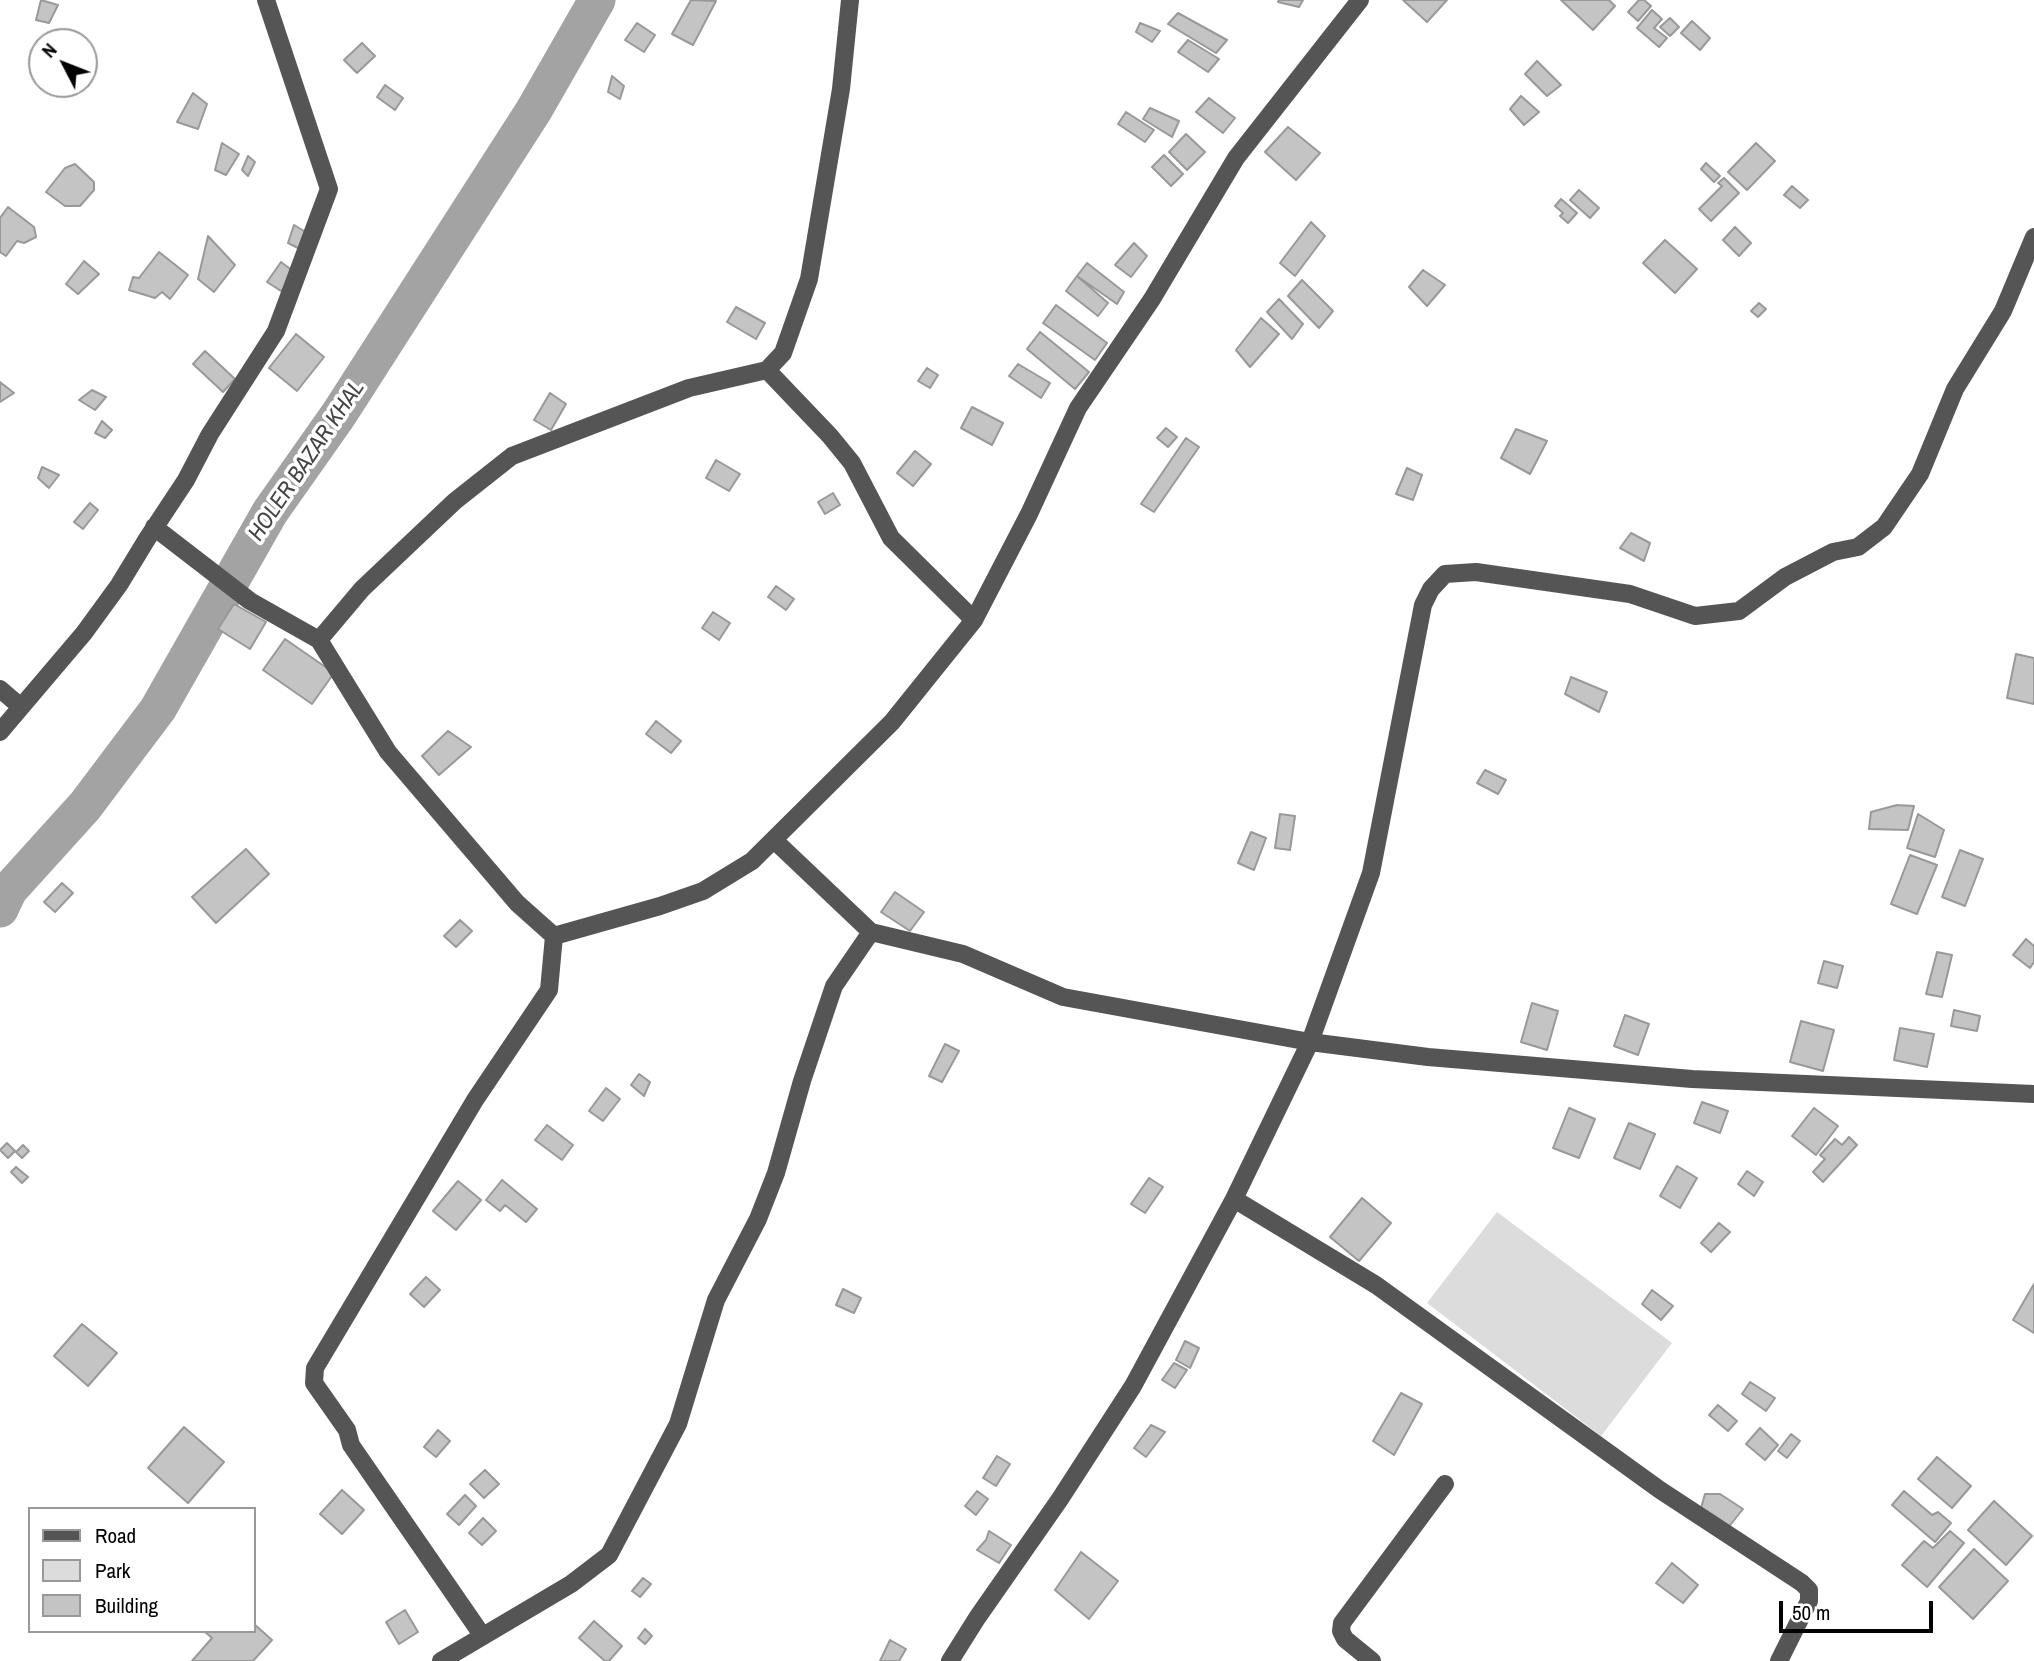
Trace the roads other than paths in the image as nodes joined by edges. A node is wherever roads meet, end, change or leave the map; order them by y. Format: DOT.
graph roads {
  1 [pos="266,0"];
  2 [pos="850,0"];
  3 [pos="1360,0"];
  4 [pos="2034,237"];
  5 [pos="767,370"];
  6 [pos="161,532"];
  7 [pos="974,621"];
  8 [pos="319,640"];
  9 [pos="0,689"];
  10 [pos="21,707"];
  11 [pos="0,732"];
  12 [pos="774,840"];
  13 [pos="871,932"];
  14 [pos="554,936"];
  15 [pos="1310,1042"];
  16 [pos="2034,1094"];
  17 [pos="1234,1199"];
  18 [pos="1445,1484"];
  19 [pos="482,1635"];
  20 [pos="441,1661"];
  21 [pos="950,1661"];
  22 [pos="1372,1661"];
  23 [pos="1780,1661"];
  1 -- 6 [label="street"];
  2 -- 5 [label="street"];
  3 -- 7 [label="street"];
  4 -- 15 [label="street"];
  5 -- 7 [label="street"];
  5 -- 8 [label="street"];
  6 -- 8 [label="street"];
  6 -- 10 [label="street"];
  7 -- 12 [label="street"];
  8 -- 14 [label="street"];
  9 -- 10 [label="street"];
  10 -- 11 [label="street"];
  12 -- 13 [label="street"];
  12 -- 14 [label="street"];
  13 -- 15 [label="street"];
  13 -- 19 [label="street"];
  14 -- 19 [label="street"];
  15 -- 16 [label="street"];
  15 -- 17 [label="street"];
  17 -- 21 [label="street"];
  17 -- 23 [label="street"];
  18 -- 22 [label="street"];
  19 -- 20 [label="street"];
}
